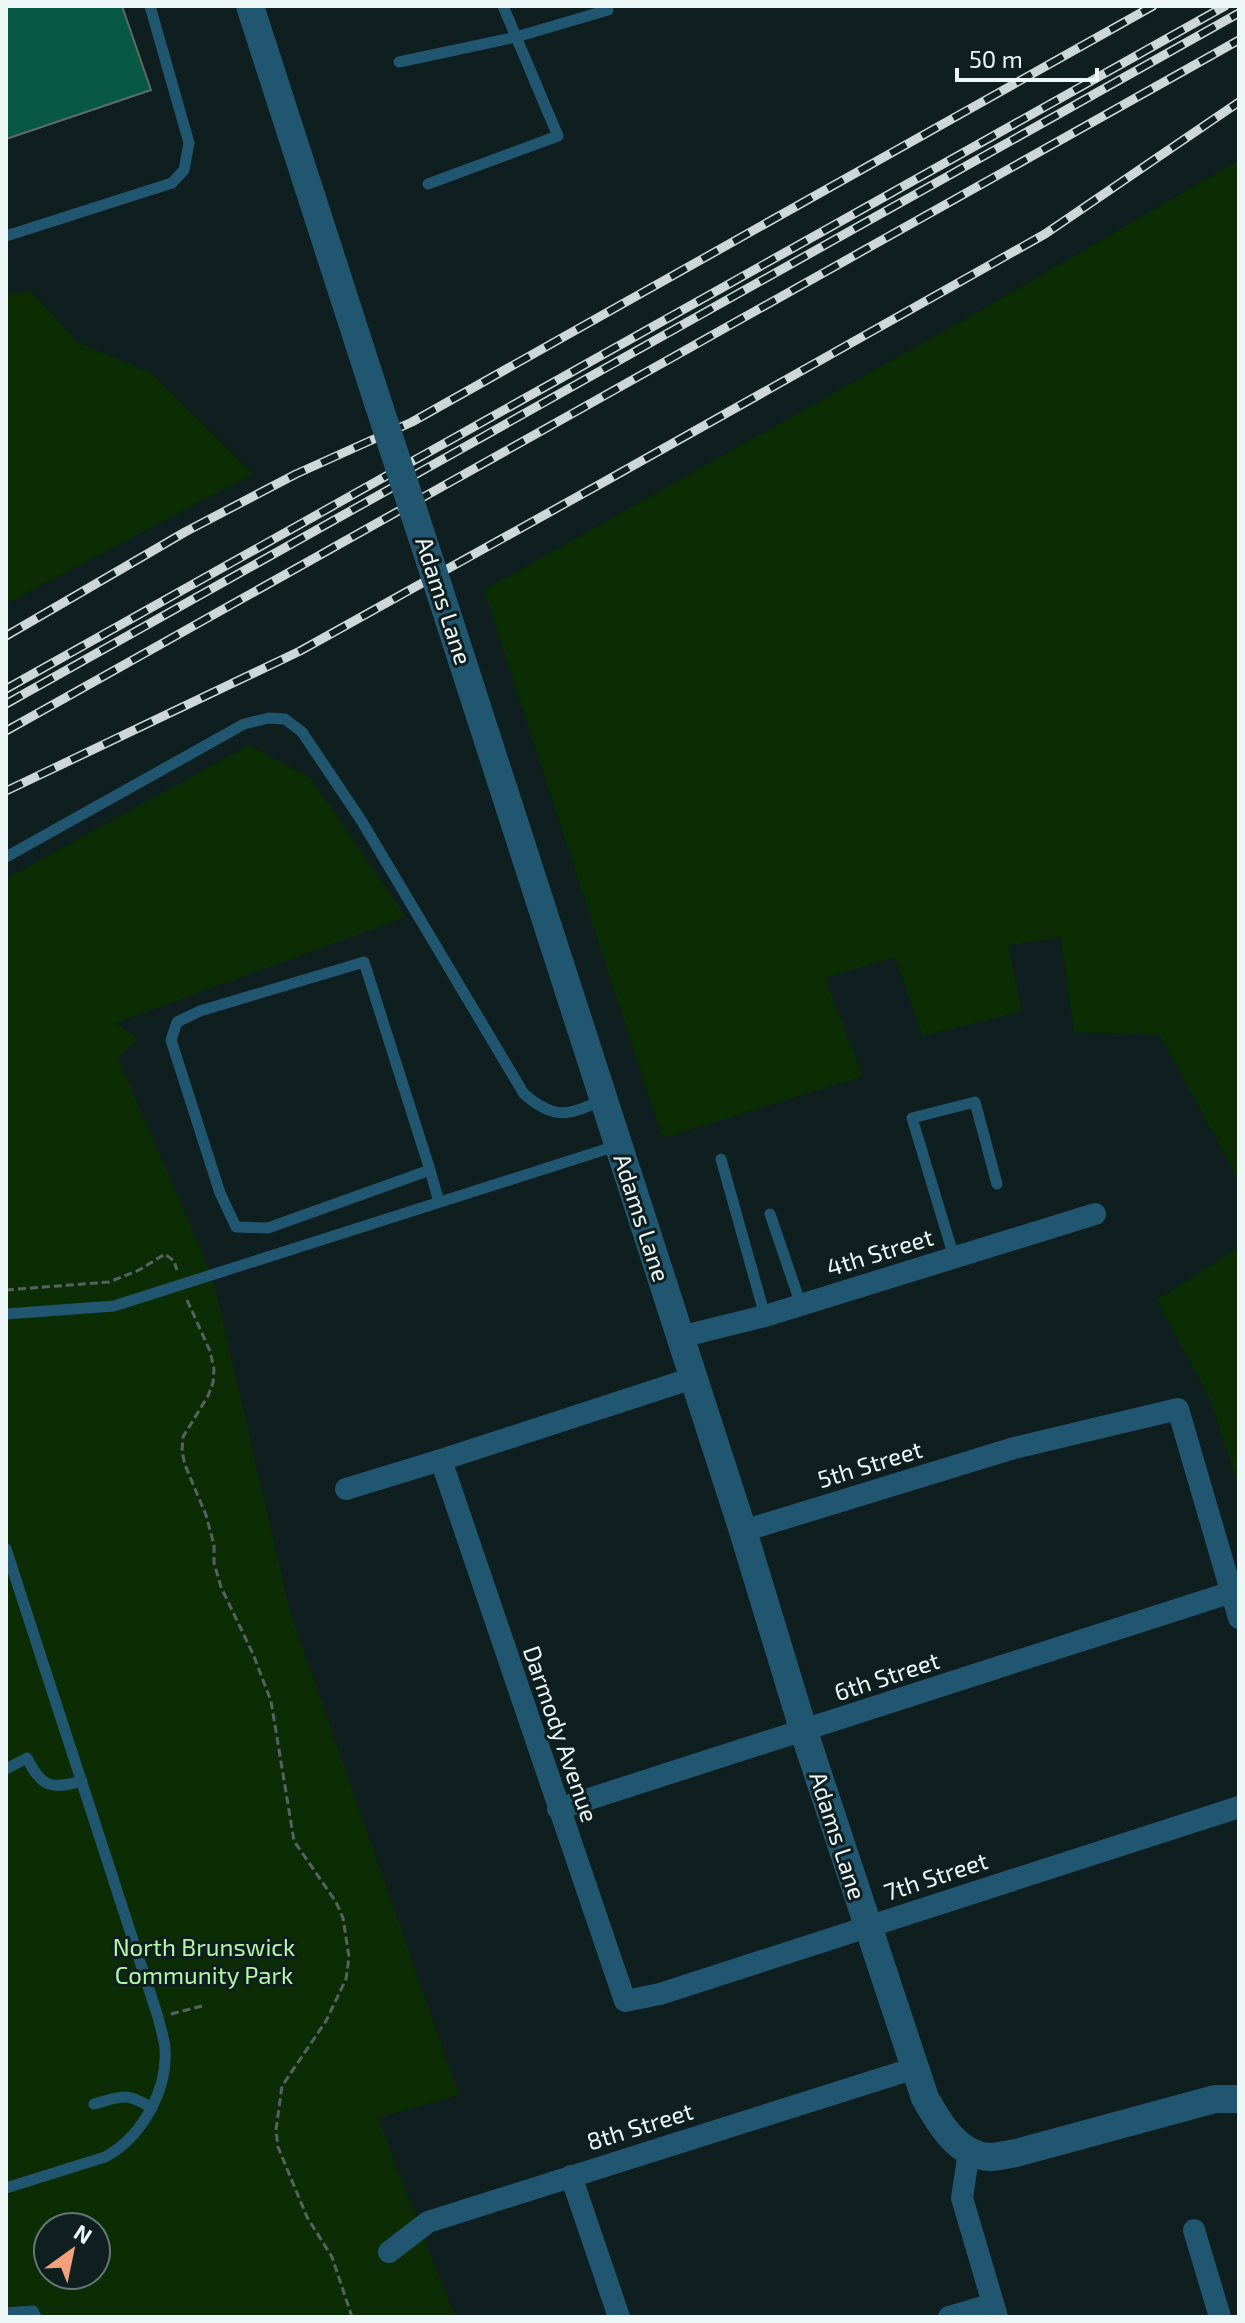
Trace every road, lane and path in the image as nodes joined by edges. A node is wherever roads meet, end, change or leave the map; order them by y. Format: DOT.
graph roads {
  1 [pos="150,6"];
  2 [pos="250,6"];
  3 [pos="503,6"];
  4 [pos="608,10"];
  5 [pos="516,37"];
  6 [pos="399,62"];
  7 [pos="428,184"];
  8 [pos="6,236"];
  9 [pos="6,857"];
  10 [pos="603,1100"];
  11 [pos="618,1145"];
  12 [pos="721,1159"];
  13 [pos="430,1170"];
  14 [pos="997,1184"];
  15 [pos="439,1202"];
  16 [pos="770,1214"];
  17 [pos="1095,1214"];
  18 [pos="954,1257"];
  19 [pos="177,1274"];
  20 [pos="6,1290"];
  21 [pos="186,1296"];
  22 [pos="801,1305"];
  23 [pos="6,1314"];
  24 [pos="765,1316"];
  25 [pos="680,1337"];
  26 [pos="693,1378"];
  27 [pos="441,1460"];
  28 [pos="346,1489"];
  29 [pos="743,1531"];
  30 [pos="6,1549"];
  31 [pos="1232,1592"];
  32 [pos="1239,1618"];
  33 [pos="804,1732"];
  34 [pos="6,1769"];
  35 [pos="82,1781"];
  36 [pos="1239,1807"];
  37 [pos="558,1809"];
  38 [pos="867,1926"];
  39 [pos="649,1996"];
  40 [pos="202,2006"];
  41 [pos="158,2017"];
  42 [pos="915,2068"];
  43 [pos="1239,2099"];
  44 [pos="94,2104"];
  45 [pos="152,2108"];
  46 [pos="969,2151"];
  47 [pos="571,2176"];
  48 [pos="6,2188"];
  49 [pos="1194,2230"];
  50 [pos="389,2252"];
  51 [pos="995,2310"];
  52 [pos="6,2313"];
  53 [pos="36,2317"];
  54 [pos="352,2317"];
  55 [pos="619,2317"];
  56 [pos="949,2317"];
  57 [pos="1220,2317"];
  1 -- 8 [label="lane"];
  2 -- 10 [label="street, Adams Lane, bridge"];
  3 -- 5 [label="lane"];
  4 -- 5 [label="lane"];
  5 -- 6 [label="lane"];
  5 -- 7 [label="lane"];
  9 -- 10 [label="lane"];
  10 -- 11 [label="street, Adams Lane"];
  11 -- 15 [label="lane"];
  11 -- 25 [label="street, Adams Lane"];
  12 -- 24 [label="lane"];
  13 -- 13 [label="lane"];
  13 -- 15 [label="lane"];
  14 -- 18 [label="lane"];
  15 -- 23 [label="lane"];
  16 -- 22 [label="lane"];
  17 -- 18 [label="street, 4th Street"];
  18 -- 22 [label="street, 4th Street"];
  19 -- 20 [label="path"];
  21 -- 54 [label="path"];
  22 -- 24 [label="street, 4th Street"];
  24 -- 25 [label="street, 4th Street"];
  25 -- 26 [label="street, Adams Lane"];
  26 -- 27 [label="street"];
  26 -- 29 [label="street, Adams Lane"];
  27 -- 28 [label="street"];
  27 -- 37 [label="street, Darmody Avenue"];
  29 -- 31 [label="street, 5th Street"];
  29 -- 33 [label="street, Adams Lane"];
  30 -- 35 [label="lane"];
  31 -- 32 [label="street"];
  31 -- 33 [label="street, 6th Street"];
  33 -- 37 [label="street, 6th Street"];
  33 -- 38 [label="street, Adams Lane"];
  34 -- 35 [label="lane"];
  35 -- 41 [label="lane"];
  36 -- 38 [label="street, 7th Street"];
  37 -- 39 [label="street, Darmody Avenue"];
  38 -- 39 [label="street, 7th Street"];
  38 -- 42 [label="street, Adams Lane"];
  40 -- 41 [label="path"];
  41 -- 45 [label="lane"];
  42 -- 46 [label="street, Adams Lane"];
  42 -- 47 [label="street, 8th Street"];
  43 -- 46 [label="street"];
  44 -- 45 [label="lane"];
  45 -- 48 [label="lane"];
  46 -- 51 [label="street"];
  47 -- 50 [label="street, 8th Street"];
  47 -- 55 [label="street"];
  49 -- 57 [label="street"];
  51 -- 56 [label="street"];
  52 -- 53 [label="lane"];
}
